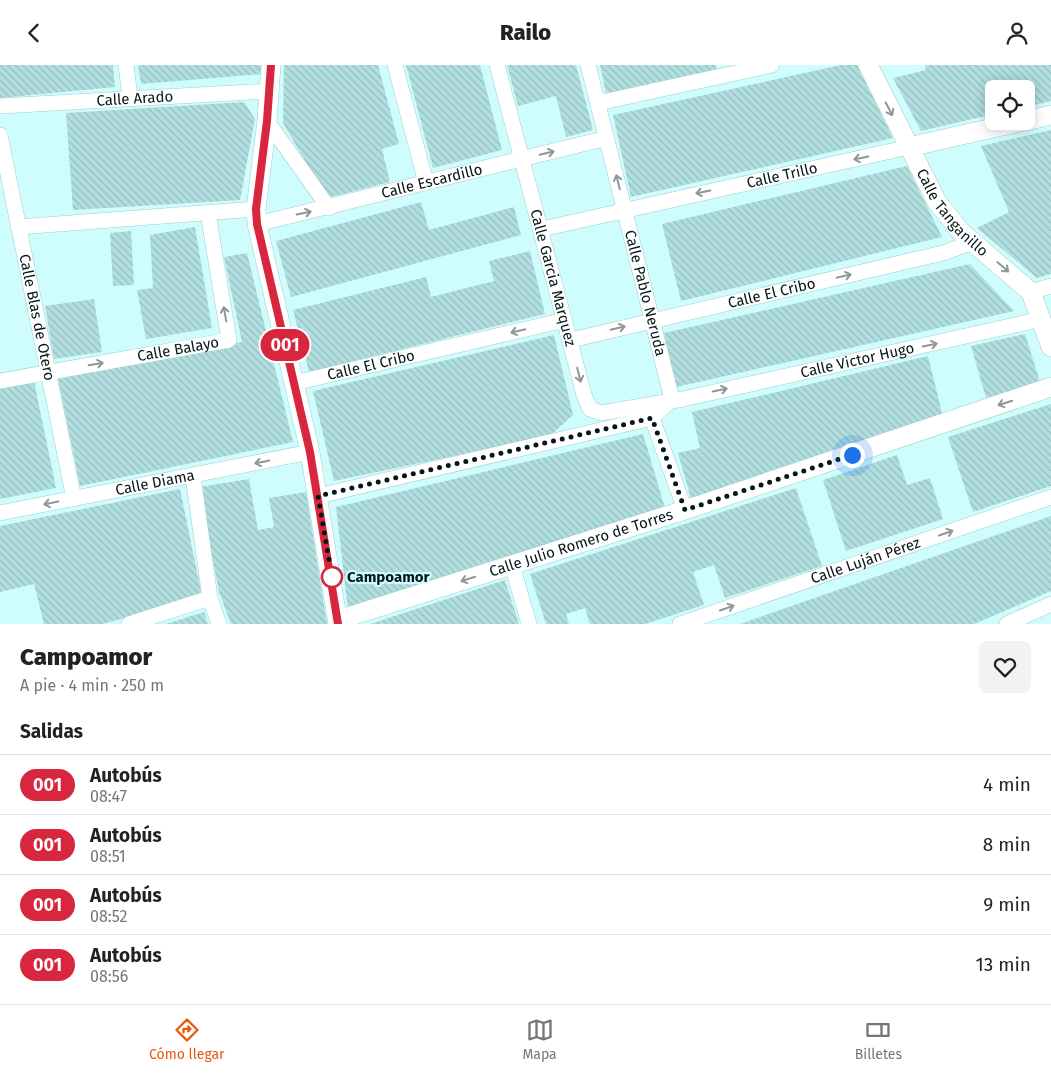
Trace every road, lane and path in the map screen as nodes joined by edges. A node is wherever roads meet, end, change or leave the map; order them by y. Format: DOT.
graph roads {
  1 [pos="126,65"];
  2 [pos="271,65"];
  3 [pos="395,65"];
  4 [pos="497,65"];
  5 [pos="588,65"];
  6 [pos="772,65"];
  7 [pos="868,65"];
  8 [pos="733,69"];
  9 [pos="270,91"];
  10 [pos="130,98"];
  11 [pos="598,103"];
  12 [pos="0,106"];
  13 [pos="1051,115"];
  14 [pos="1035,119"];
  15 [pos="267,121"];
  16 [pos="985,130"];
  17 [pos="0,135"];
  18 [pos="607,138"];
  19 [pos="909,147"];
  20 [pos="523,158"];
  21 [pos="426,183"];
  22 [pos="328,208"];
  23 [pos="625,209"];
  24 [pos="208,213"];
  25 [pos="256,216"];
  26 [pos="18,227"];
  27 [pos="542,229"];
  28 [pos="973,242"];
  29 [pos="1051,286"];
  30 [pos="1032,292"];
  31 [pos="1042,319"];
  32 [pos="565,320"];
  33 [pos="653,320"];
  34 [pos="570,340"];
  35 [pos="1051,347"];
  36 [pos="48,373"];
  37 [pos="0,381"];
  38 [pos="294,383"];
  39 [pos="1051,387"];
  40 [pos="672,399"];
  41 [pos="652,418"];
  42 [pos="310,452"];
  43 [pos="193,476"];
  44 [pos="318,496"];
  45 [pos="1051,497"];
  46 [pos="74,499"];
  47 [pos="685,510"];
  48 [pos="0,513"];
  49 [pos="512,565"];
  50 [pos="210,597"];
  51 [pos="1051,604"];
  52 [pos="338,622"];
  53 [pos="129,624"];
  54 [pos="219,624"];
  55 [pos="530,624"];
  56 [pos="680,624"];
  57 [pos="1007,624"];
  1 -- 10 [label="street"];
  2 -- 9 [label="street"];
  3 -- 21 [label="street"];
  4 -- 20 [label="street, Calle Garcia Marquez"];
  5 -- 11 [label="street, Calle Pablo Neruda"];
  6 -- 8 [label="street"];
  7 -- 19 [label="street, Calle Tanganillo, one-way"];
  8 -- 11 [label="street"];
  9 -- 10 [label="street, Calle Arado"];
  9 -- 15 [label="street"];
  10 -- 12 [label="street, Calle Arado"];
  11 -- 18 [label="street, Calle Pablo Neruda"];
  13 -- 14 [label="street, Calle Trillo"];
  15 -- 22 [label="street"];
  15 -- 25 [label="street"];
  16 -- 19 [label="street, Calle Trillo"];
  17 -- 26 [label="street, Calle Blas de Otero"];
  20 -- 18 [label="street, Calle Escardillo, one-way"];
  23 -- 18 [label="street, Calle Pablo Neruda, one-way"];
  19 -- 23 [label="street, Calle Trillo, one-way"];
  19 -- 28 [label="street, Calle Tanganillo"];
  20 -- 21 [label="street, Calle Escardillo"];
  20 -- 27 [label="street, Calle Garcia Marquez"];
  21 -- 22 [label="street, Calle Escardillo"];
  25 -- 22 [label="street, Calle Escardillo, one-way"];
  23 -- 27 [label="street, Calle Trillo"];
  23 -- 33 [label="street, Calle Pablo Neruda"];
  24 -- 25 [label="street, Calle Escardillo"];
  24 -- 26 [label="street, Calle Escardillo"];
  36 -- 24 [label="street, Calle Balayo, one-way"];
  25 -- 38 [label="street"];
  26 -- 36 [label="street, Calle Blas de Otero"];
  27 -- 32 [label="street, Calle Garcia Marquez"];
  28 -- 30 [label="street, Calle Tanganillo, one-way"];
  33 -- 28 [label="street, Calle El Cribo, one-way"];
  29 -- 30 [label="street"];
  30 -- 31 [label="street, Calle Tanganillo"];
  31 -- 35 [label="street, Calle Tanganillo"];
  40 -- 31 [label="street, Calle Victor Hugo, one-way"];
  32 -- 34 [label="street, Calle Garcia Marquez"];
  32 -- 38 [label="street, Calle El Cribo, one-way"];
  34 -- 33 [label="street, Calle El Cribo, one-way"];
  33 -- 40 [label="street, Calle Pablo Neruda"];
  34 -- 40 [label="street, Calle Garcia Marquez, one-way"];
  36 -- 37 [label="street, Calle Balayo"];
  36 -- 46 [label="street, Calle Blas de Otero"];
  38 -- 42 [label="street"];
  39 -- 47 [label="street, Calle Julio Romero de Torres, one-way"];
  40 -- 41 [label="street"];
  41 -- 44 [label="street"];
  41 -- 47 [label="street"];
  42 -- 43 [label="street, Calle Diama, one-way"];
  42 -- 44 [label="street"];
  43 -- 46 [label="street, Calle Diama"];
  43 -- 50 [label="street"];
  44 -- 52 [label="street"];
  56 -- 45 [label="street, Calle Luján Pérez, one-way"];
  46 -- 48 [label="street, Calle Diama, one-way"];
  47 -- 49 [label="street, Calle Julio Romero de Torres"];
  49 -- 52 [label="street, Calle Julio Romero de Torres, one-way"];
  49 -- 55 [label="street"];
  50 -- 53 [label="street"];
  50 -- 54 [label="street"];
  51 -- 57 [label="street"];
}
